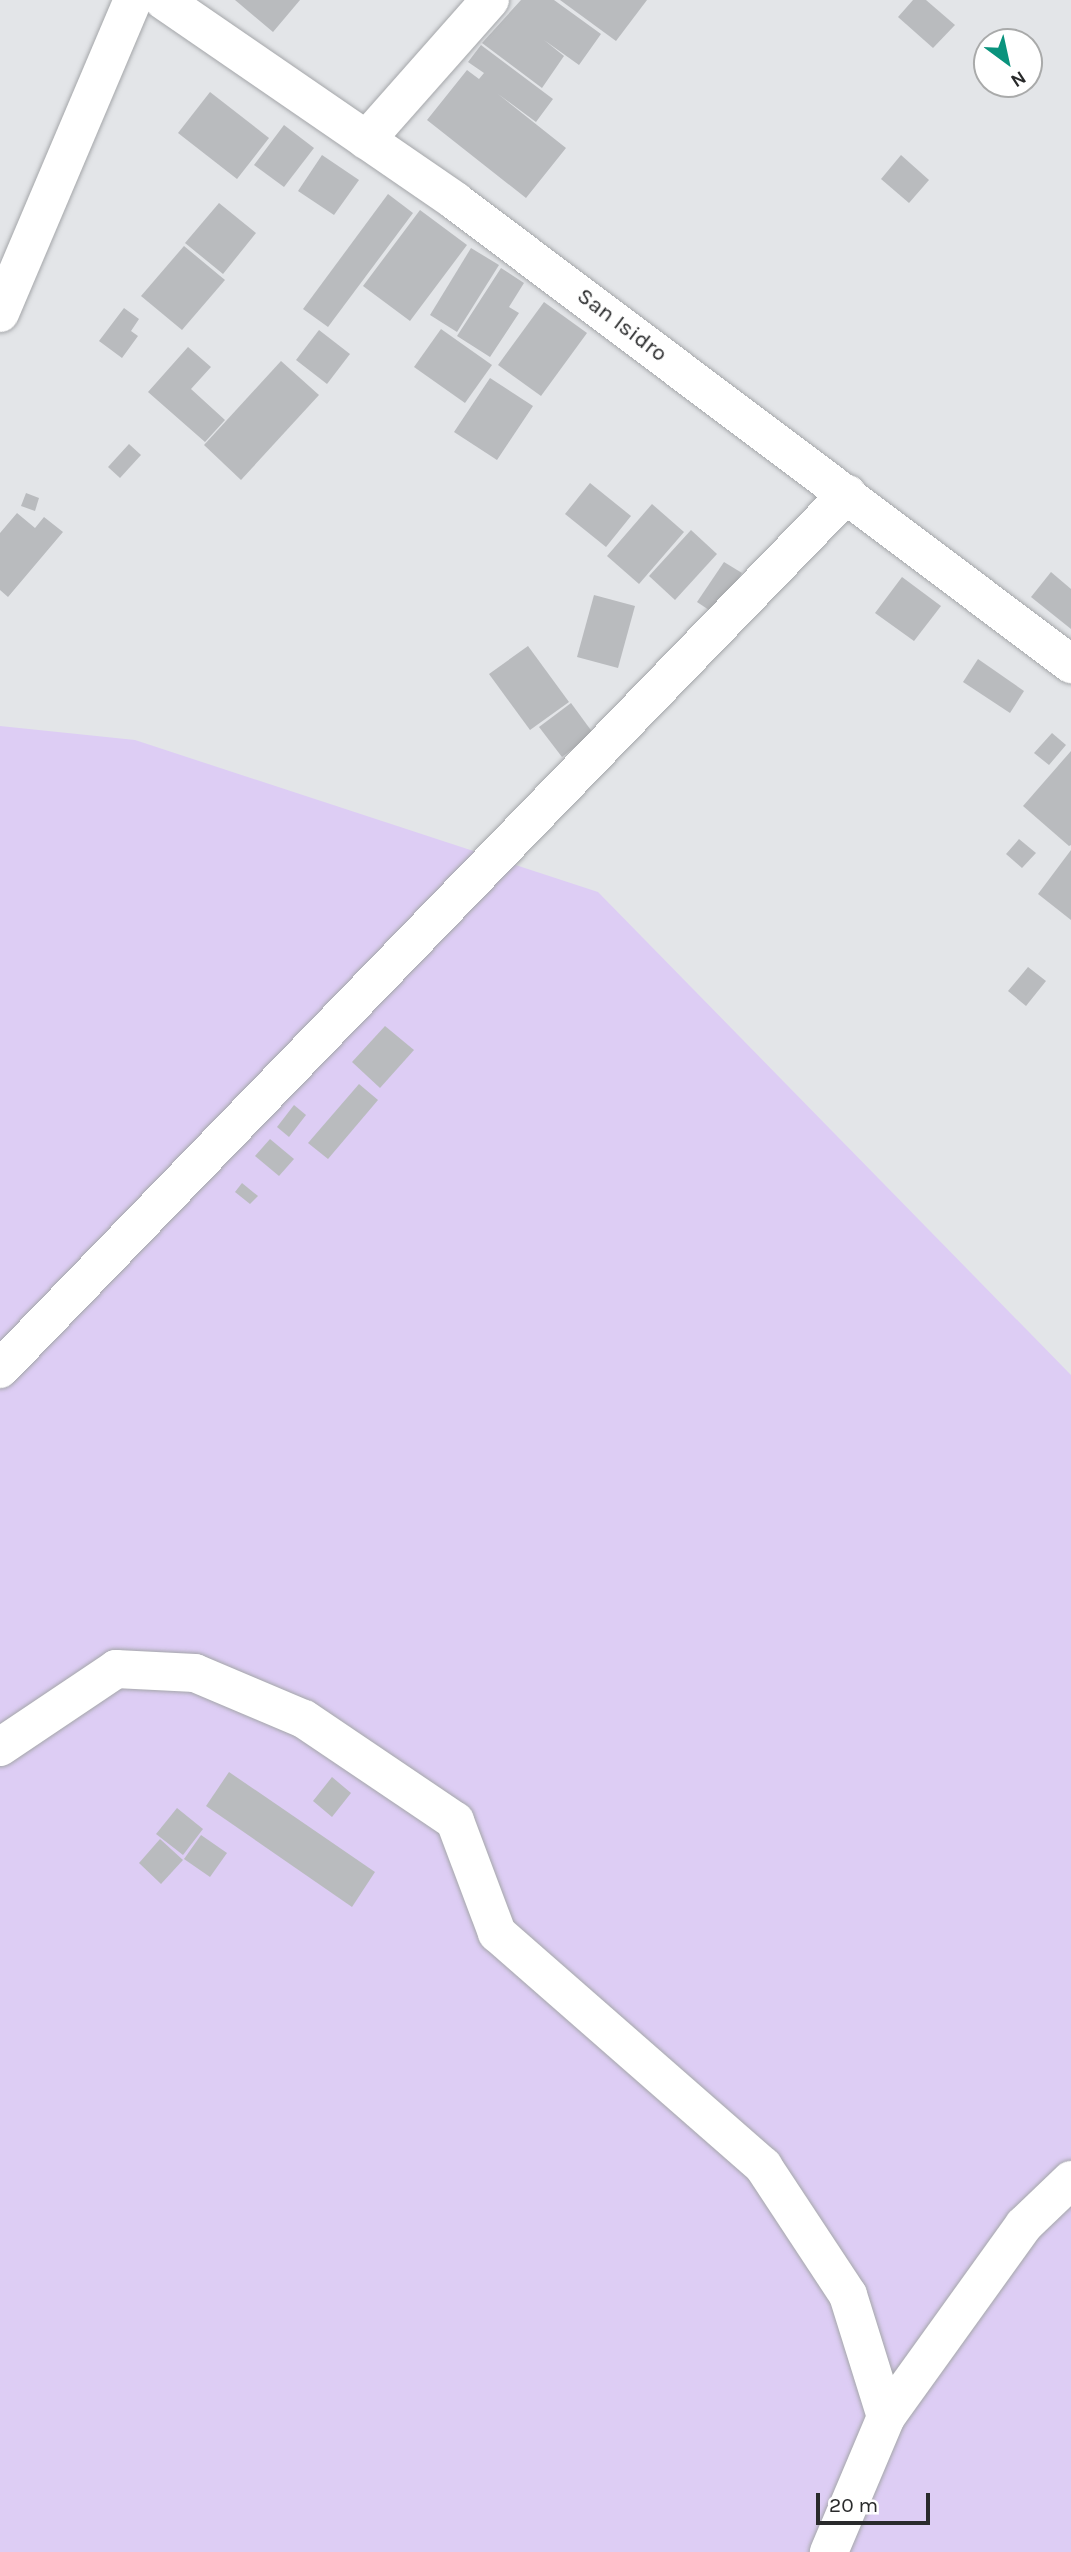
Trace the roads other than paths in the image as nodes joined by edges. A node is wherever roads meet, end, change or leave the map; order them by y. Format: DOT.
graph roads {
  1 [pos="133,0"];
  2 [pos="163,0"];
  3 [pos="491,0"];
  4 [pos="366,140"];
  5 [pos="0,313"];
  6 [pos="848,494"];
  7 [pos="1071,664"];
  8 [pos="0,1368"];
  9 [pos="0,1747"];
  10 [pos="1071,2180"];
  11 [pos="886,2417"];
  12 [pos="829,2552"];
  1 -- 5 [label="street"];
  2 -- 4 [label="street, San Isidro"];
  3 -- 4 [label="street"];
  4 -- 6 [label="street, San Isidro"];
  6 -- 7 [label="street, San Isidro"];
  6 -- 8 [label="street"];
  9 -- 11 [label="street"];
  10 -- 11 [label="street"];
  11 -- 12 [label="street"];
}
